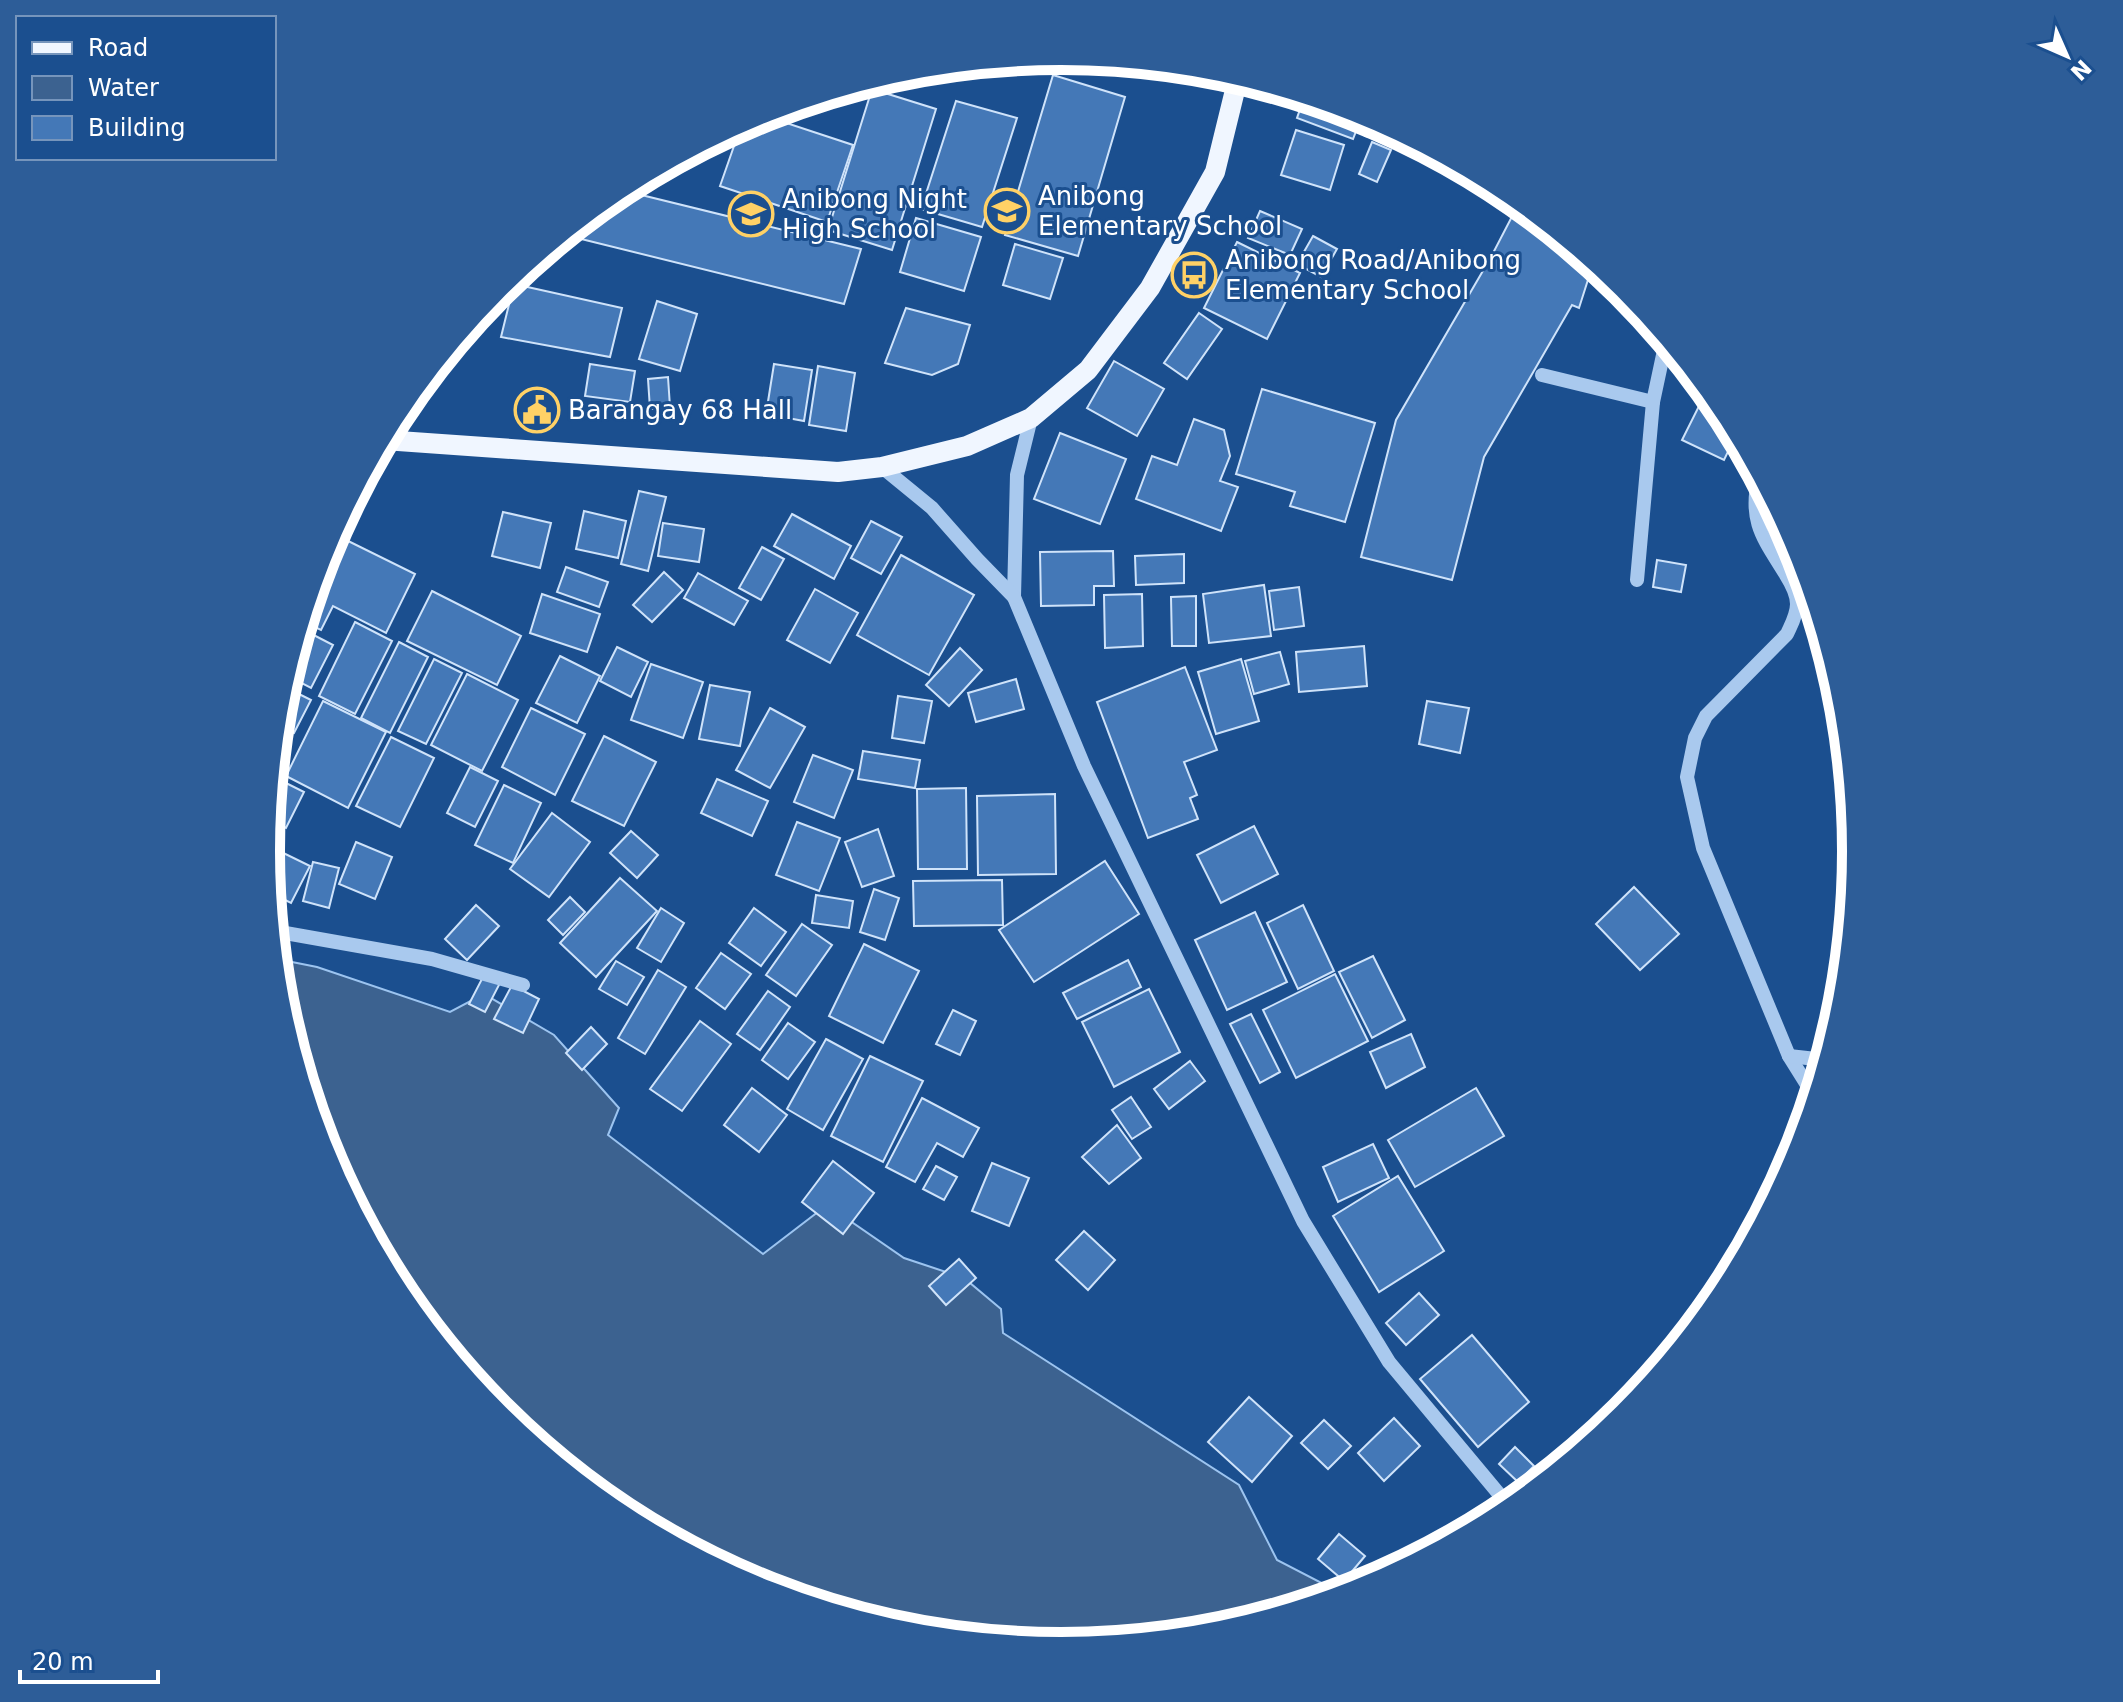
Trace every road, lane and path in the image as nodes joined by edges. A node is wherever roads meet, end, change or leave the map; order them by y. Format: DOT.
graph roads {
  1 [pos="1235,90"];
  2 [pos="1663,354"];
  3 [pos="1542,375"];
  4 [pos="1653,402"];
  5 [pos="1031,418"];
  6 [pos="397,441"];
  7 [pos="882,467"];
  8 [pos="1755,493"];
  9 [pos="1637,580"];
  10 [pos="1014,597"];
  11 [pos="285,933"];
  12 [pos="523,985"];
  13 [pos="1789,1056"];
  14 [pos="1814,1059"];
  15 [pos="1807,1084"];
  16 [pos="1501,1496"];
  1 -- 5 [label="main road"];
  2 -- 4 [label="street"];
  3 -- 4 [label="street"];
  4 -- 9 [label="street"];
  5 -- 7 [label="main road"];
  5 -- 10 [label="street"];
  6 -- 7 [label="main road"];
  7 -- 10 [label="street"];
  8 -- 13 [label="street"];
  10 -- 16 [label="street"];
  11 -- 12 [label="street"];
  13 -- 14 [label="street"];
  13 -- 15 [label="street"];
}
